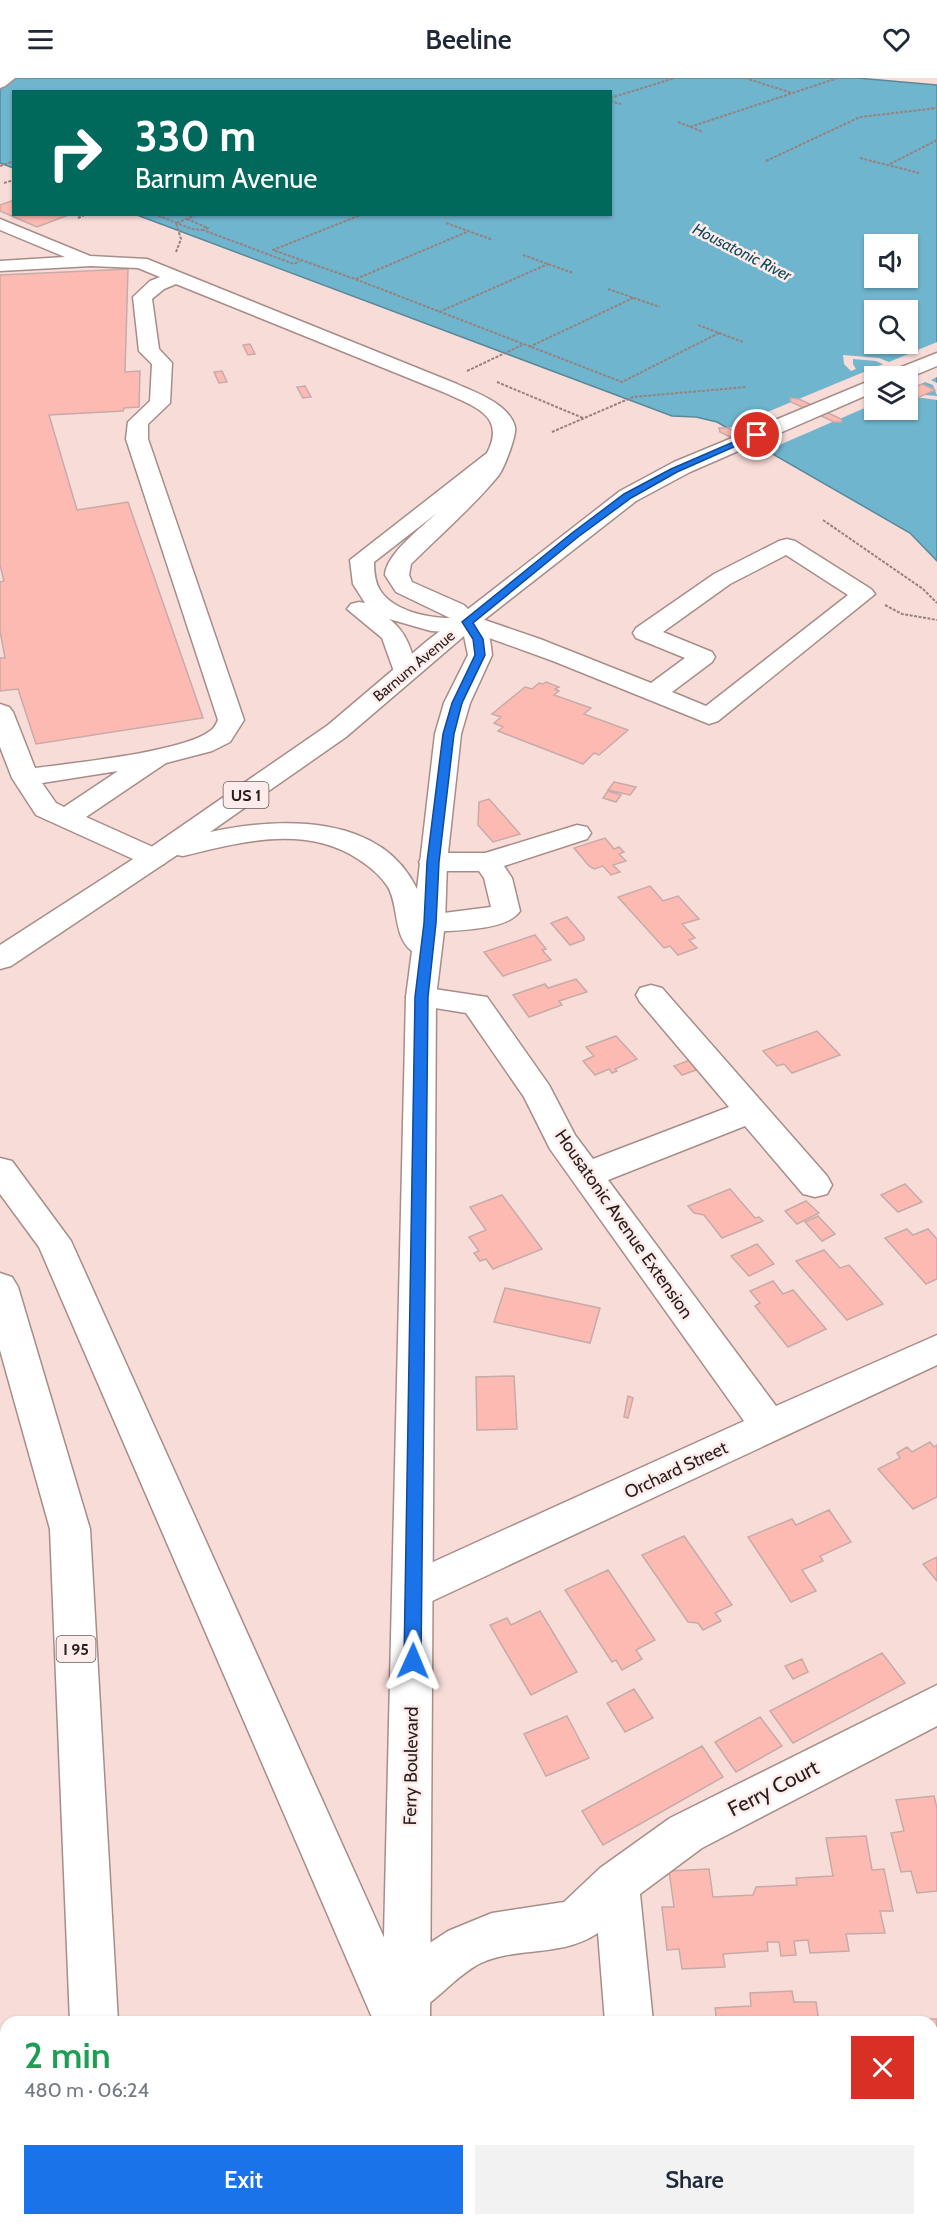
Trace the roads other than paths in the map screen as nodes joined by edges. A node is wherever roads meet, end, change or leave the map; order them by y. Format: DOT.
graph roads {
  1 [pos="8,78"];
  2 [pos="0,83"];
  3 [pos="0,224"];
  4 [pos="91,261"];
  5 [pos="0,266"];
  6 [pos="174,268"];
  7 [pos="937,359"];
  8 [pos="918,367"];
  9 [pos="864,389"];
  10 [pos="493,458"];
  11 [pos="363,560"];
  12 [pos="467,622"];
  13 [pos="405,672"];
  14 [pos="654,693"];
  15 [pos="0,712"];
  16 [pos="157,757"];
  17 [pos="26,778"];
  18 [pos="65,819"];
  19 [pos="577,833"];
  20 [pos="154,858"];
  21 [pos="433,862"];
  22 [pos="487,862"];
  23 [pos="428,940"];
  24 [pos="0,959"];
  25 [pos="651,995"];
  26 [pos="422,997"];
  27 [pos="751,1111"];
  28 [pos="0,1170"];
  29 [pos="586,1175"];
  30 [pos="815,1185"];
  31 [pos="0,1287"];
  32 [pos="937,1349"];
  33 [pos="770,1427"];
  34 [pos="414,1590"];
  35 [pos="937,1704"];
  36 [pos="616,1884"];
  37 [pos="404,2013"];
  38 [pos="94,2016"];
  39 [pos="628,2016"];
  1 -- 2 [label="main road"];
  3 -- 4 [label="main road"];
  4 -- 5 [label="main road"];
  4 -- 6 [label="main road"];
  6 -- 10 [label="main road"];
  6 -- 16 [label="main road"];
  7 -- 8 [label="main road"];
  9 -- 12 [label="main road, Barnum Avenue / US 1"];
  10 -- 11 [label="main road"];
  10 -- 12 [label="main road"];
  11 -- 12 [label="main road"];
  11 -- 13 [label="main road"];
  12 -- 13 [label="main road, Barnum Avenue / US 1"];
  12 -- 14 [label="main road"];
  12 -- 21 [label="main road, Ferry Boulevard"];
  13 -- 20 [label="main road, Barnum Avenue / US 1"];
  14 -- 14 [label="main road"];
  15 -- 17 [label="main road"];
  16 -- 17 [label="main road"];
  16 -- 18 [label="main road"];
  17 -- 18 [label="main road"];
  18 -- 20 [label="main road"];
  19 -- 22 [label="main road"];
  20 -- 23 [label="main road"];
  20 -- 24 [label="main road, Barnum Avenue / US 1"];
  21 -- 22 [label="main road"];
  21 -- 23 [label="main road, Ferry Boulevard"];
  22 -- 23 [label="main road"];
  23 -- 26 [label="main road, Ferry Boulevard"];
  25 -- 27 [label="main road"];
  26 -- 29 [label="main road, Housatonic Avenue Extension"];
  26 -- 34 [label="main road, Ferry Boulevard"];
  27 -- 29 [label="main road"];
  27 -- 30 [label="main road"];
  28 -- 37 [label="main road"];
  29 -- 33 [label="main road, Housatonic Avenue Extension"];
  31 -- 38 [label="main road, I 95"];
  32 -- 33 [label="main road, Orchard Street"];
  33 -- 34 [label="main road, Orchard Street"];
  34 -- 37 [label="main road, Ferry Boulevard"];
  35 -- 36 [label="main road, Ferry Court"];
  36 -- 37 [label="main road, Ferry Court"];
  36 -- 39 [label="main road"];
}
